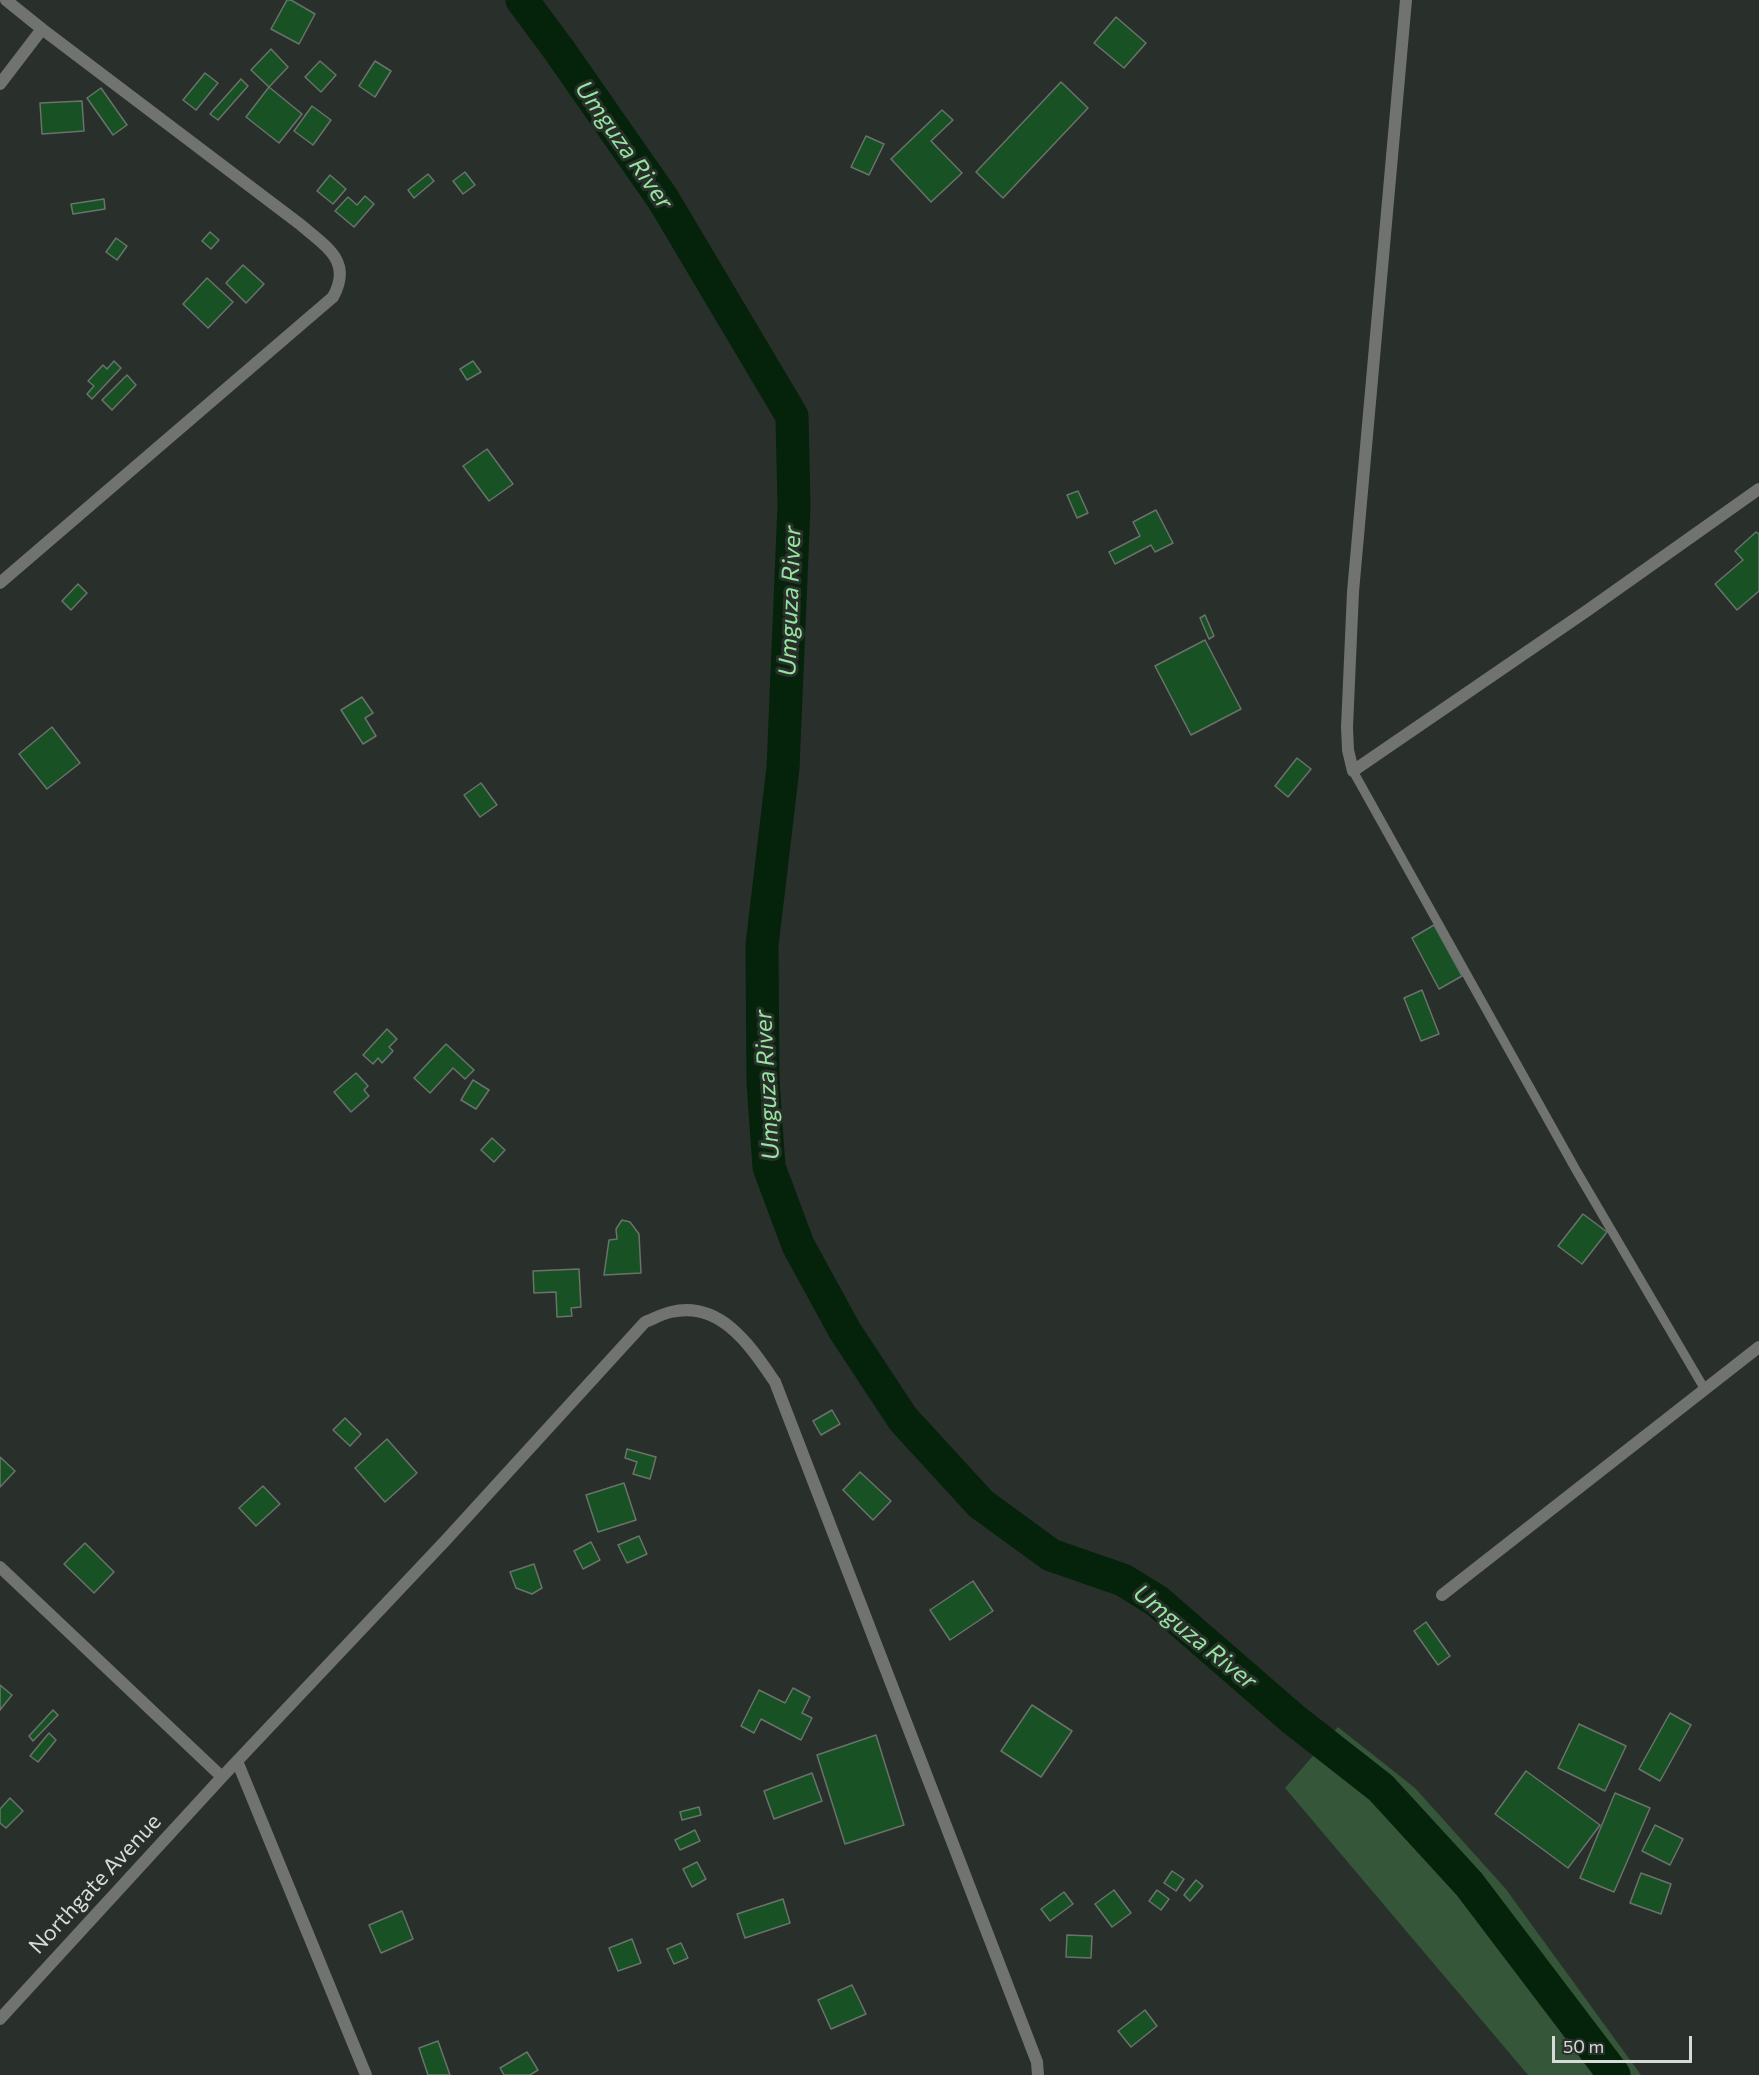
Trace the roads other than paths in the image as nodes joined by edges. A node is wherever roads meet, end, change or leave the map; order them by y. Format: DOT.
graph roads {
  1 [pos="6,0"];
  2 [pos="1406,0"];
  3 [pos="42,29"];
  4 [pos="0,84"];
  5 [pos="1759,489"];
  6 [pos="0,583"];
  7 [pos="1353,771"];
  8 [pos="1759,1347"];
  9 [pos="1704,1388"];
  10 [pos="0,1567"];
  11 [pos="1442,1595"];
  12 [pos="237,1761"];
  13 [pos="222,1777"];
  14 [pos="0,2019"];
  15 [pos="366,2075"];
  16 [pos="1038,2075"];
  1 -- 3 [label="street"];
  2 -- 7 [label="street"];
  3 -- 4 [label="street"];
  3 -- 6 [label="street"];
  5 -- 7 [label="street"];
  7 -- 9 [label="lane"];
  8 -- 9 [label="street"];
  9 -- 11 [label="street"];
  10 -- 13 [label="street"];
  12 -- 13 [label="street, Northgate Avenue"];
  12 -- 15 [label="street"];
  12 -- 16 [label="street, Northgate Avenue"];
  13 -- 14 [label="street, Northgate Avenue"];
}
